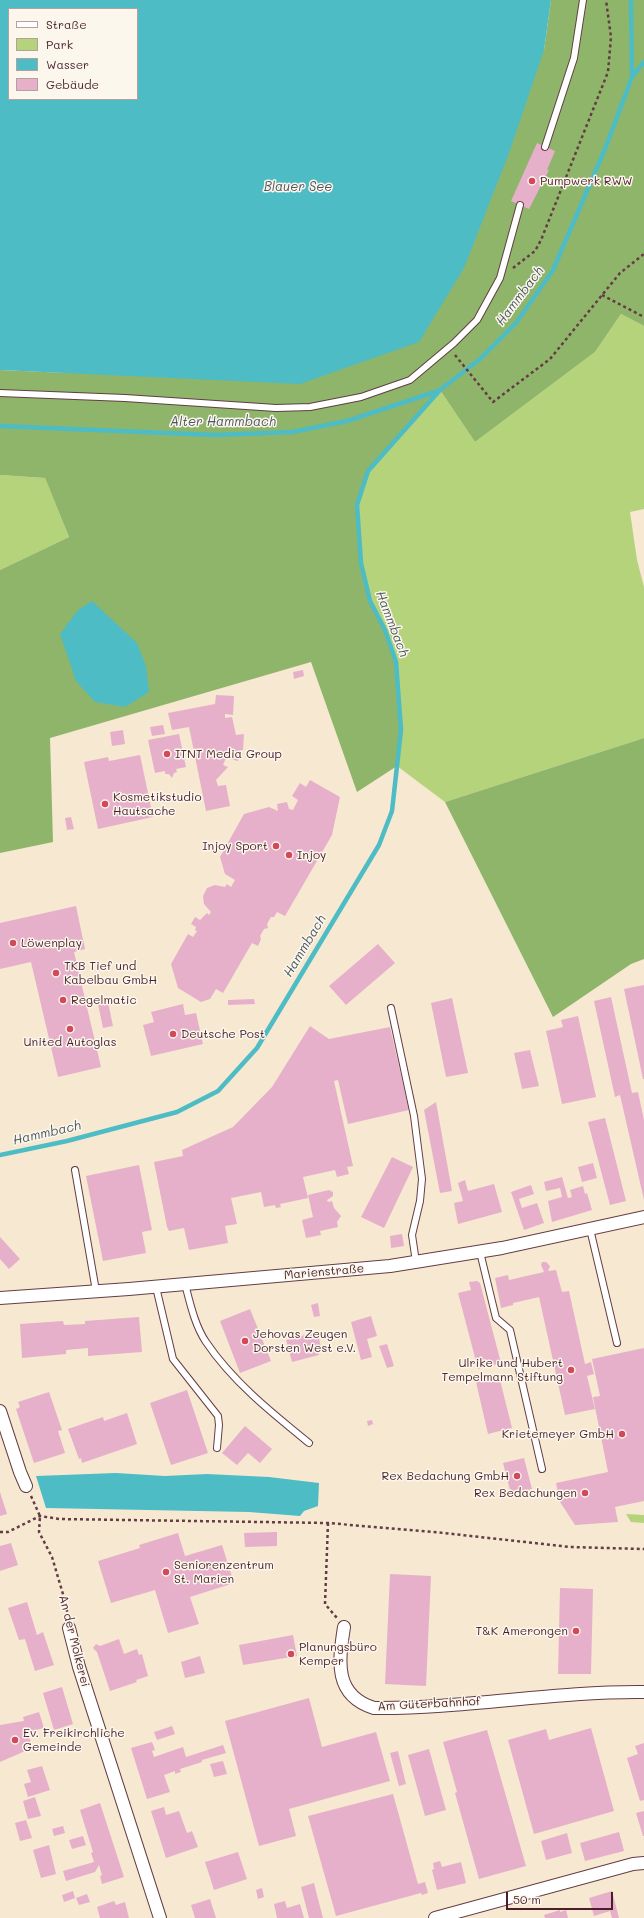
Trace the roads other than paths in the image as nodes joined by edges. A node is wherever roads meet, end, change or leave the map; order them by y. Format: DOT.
graph roads {
  1 [pos="584,0"];
  2 [pos="545,147"];
  3 [pos="520,205"];
  4 [pos="0,393"];
  5 [pos="391,1008"];
  6 [pos="75,1170"];
  7 [pos="644,1217"];
  8 [pos="590,1229"];
  9 [pos="480,1252"];
  10 [pos="416,1262"];
  11 [pos="185,1284"];
  12 [pos="156,1287"];
  13 [pos="96,1291"];
  14 [pos="0,1298"];
  15 [pos="617,1343"];
  16 [pos="0,1411"];
  17 [pos="309,1443"];
  18 [pos="217,1448"];
  19 [pos="542,1470"];
  20 [pos="26,1486"];
  21 [pos="344,1627"];
  22 [pos="69,1628"];
  23 [pos="644,1692"];
  24 [pos="644,1863"];
  25 [pos="160,1918"];
  26 [pos="435,1918"];
  1 -- 2 [label="lane"];
  3 -- 4 [label="lane"];
  5 -- 10 [label="lane"];
  6 -- 13 [label="lane"];
  7 -- 8 [label="street, Marienstraße"];
  8 -- 9 [label="street, Marienstraße"];
  8 -- 15 [label="lane"];
  9 -- 10 [label="street, Marienstraße"];
  9 -- 19 [label="lane"];
  10 -- 11 [label="street, Marienstraße"];
  11 -- 12 [label="street, Marienstraße"];
  11 -- 17 [label="lane"];
  12 -- 13 [label="street, Marienstraße"];
  12 -- 18 [label="lane"];
  13 -- 14 [label="street, Marienstraße"];
  16 -- 20 [label="street"];
  21 -- 23 [label="street, Am Güterbahnhof"];
  22 -- 25 [label="street, An der Molkerei"];
  24 -- 26 [label="street"];
}
